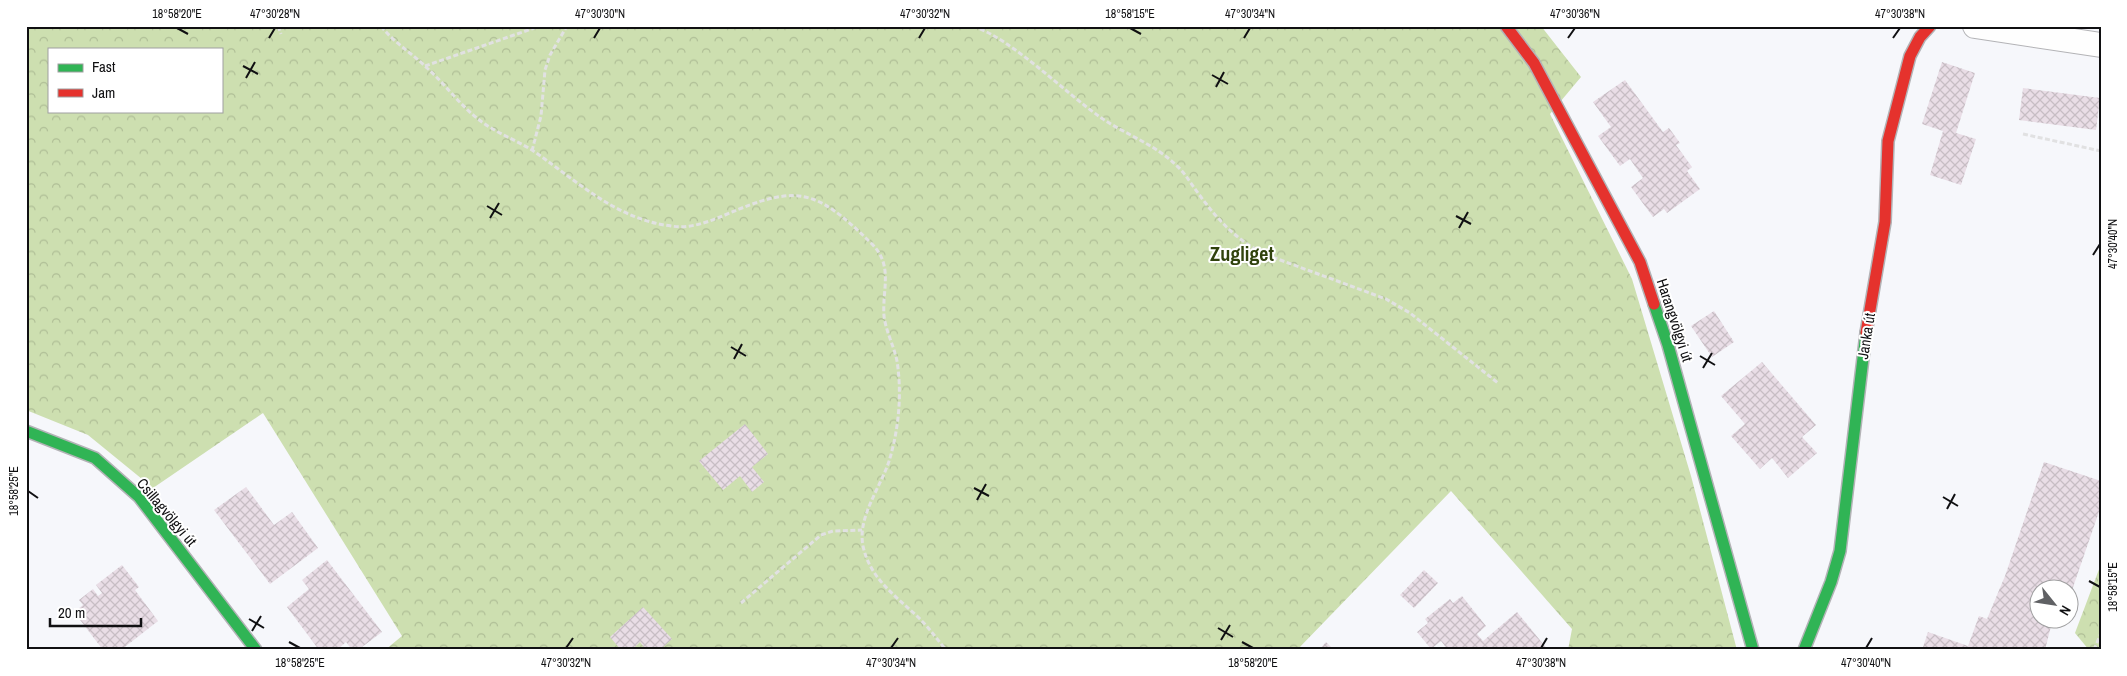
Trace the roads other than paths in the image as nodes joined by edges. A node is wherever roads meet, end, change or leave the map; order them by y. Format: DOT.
graph roads {
  1 [pos="1506,26"];
  2 [pos="1930,26"];
  3 [pos="1975,26"];
  4 [pos="2101,45"];
  5 [pos="26,431"];
  6 [pos="256,650"];
  7 [pos="1753,650"];
  8 [pos="1804,650"];
  1 -- 7 [label="street, Harangvölgyi út"];
  2 -- 8 [label="street, Janka út"];
  3 -- 4 [label="street"];
  5 -- 6 [label="street, Csillagvölgyi út"];
}
